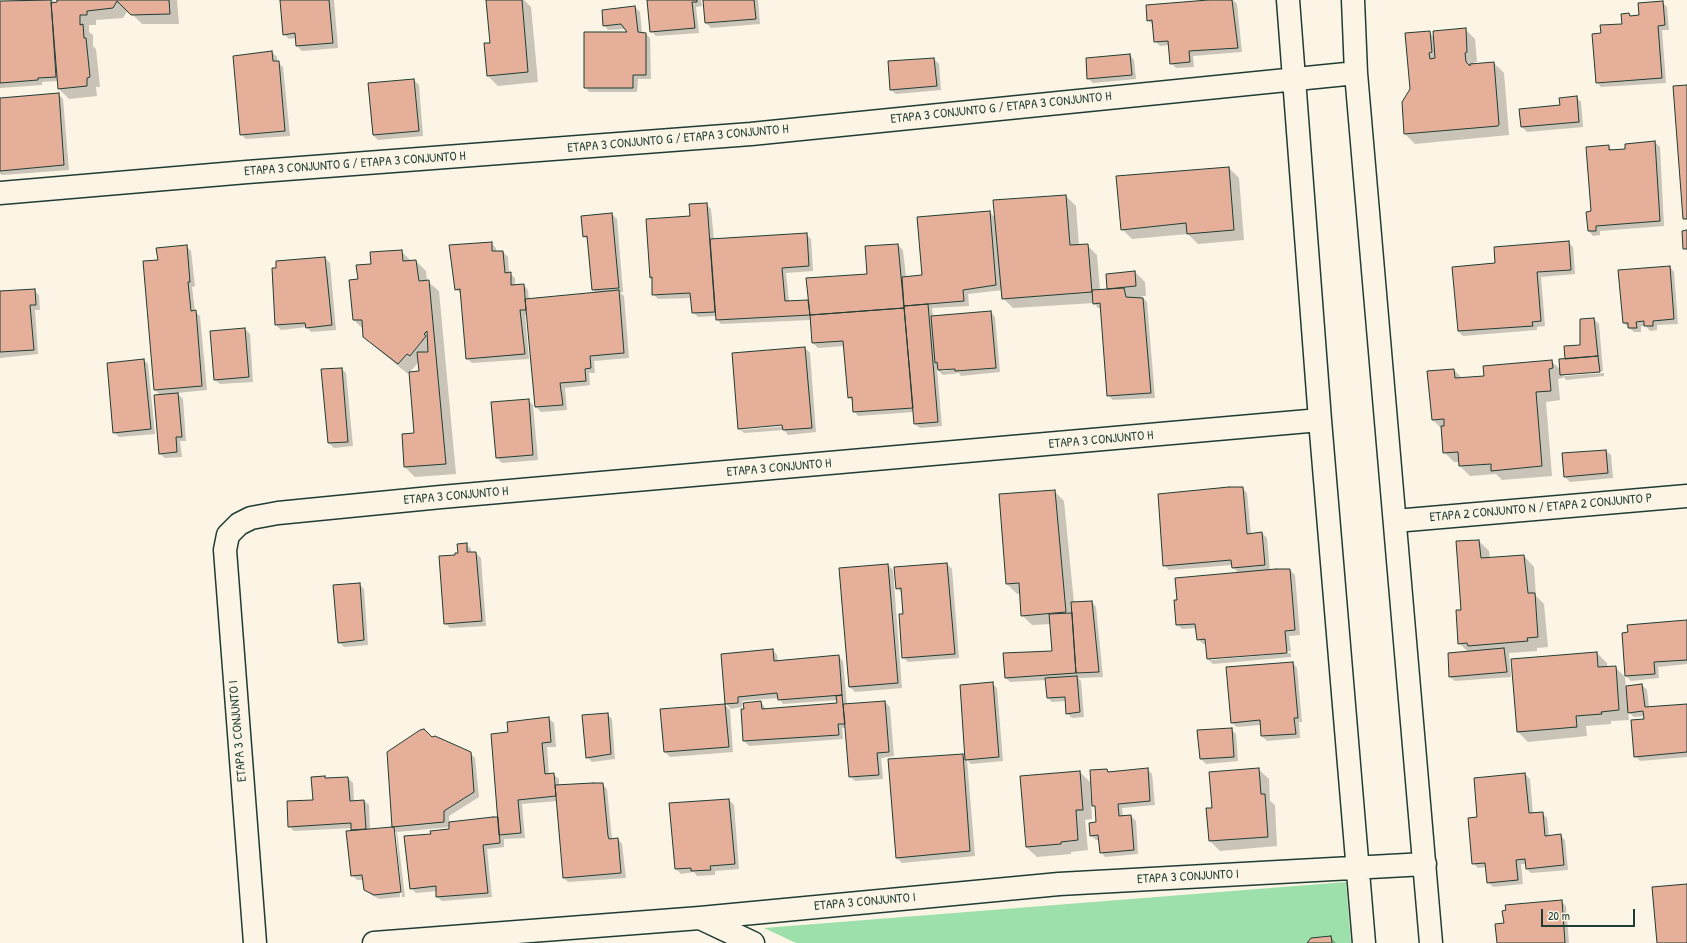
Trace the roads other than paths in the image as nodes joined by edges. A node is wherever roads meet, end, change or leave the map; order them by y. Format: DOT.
graph roads {
  1 [pos="1288,0"];
  2 [pos="1293,0"];
  3 [pos="1353,0"];
  4 [pos="1356,73"];
  5 [pos="1293,78"];
  6 [pos="0,193"];
  7 [pos="1320,420"];
  8 [pos="1687,496"];
  9 [pos="1395,520"];
  10 [pos="239,524"];
  11 [pos="1424,864"];
  12 [pos="1356,866"];
  13 [pos="700,918"];
  14 [pos="255,943"];
  15 [pos="376,943"];
  16 [pos="753,943"];
  17 [pos="1364,943"];
  18 [pos="1431,943"];
  1 -- 2 [label="street"];
  1 -- 5 [label="street"];
  3 -- 4 [label="street"];
  4 -- 5 [label="street, ETAPA 3 CONJUNTO G / ETAPA 3 CONJUNTO H"];
  4 -- 9 [label="street"];
  5 -- 6 [label="street, ETAPA 3 CONJUNTO G / ETAPA 3 CONJUNTO H"];
  5 -- 7 [label="street"];
  7 -- 10 [label="street, ETAPA 3 CONJUNTO H"];
  7 -- 12 [label="street"];
  8 -- 9 [label="street, ETAPA 2 CONJUNTO N / ETAPA 2 CONJUNTO P"];
  9 -- 11 [label="street"];
  10 -- 14 [label="street, ETAPA 3 CONJUNTO I"];
  11 -- 12 [label="street, ETAPA 3 CONJUNTO I"];
  11 -- 18 [label="street"];
  12 -- 13 [label="street, ETAPA 3 CONJUNTO I"];
  12 -- 17 [label="street"];
  13 -- 15 [label="street, ETAPA 3 CONJUNTO I"];
  13 -- 16 [label="street"];
}
